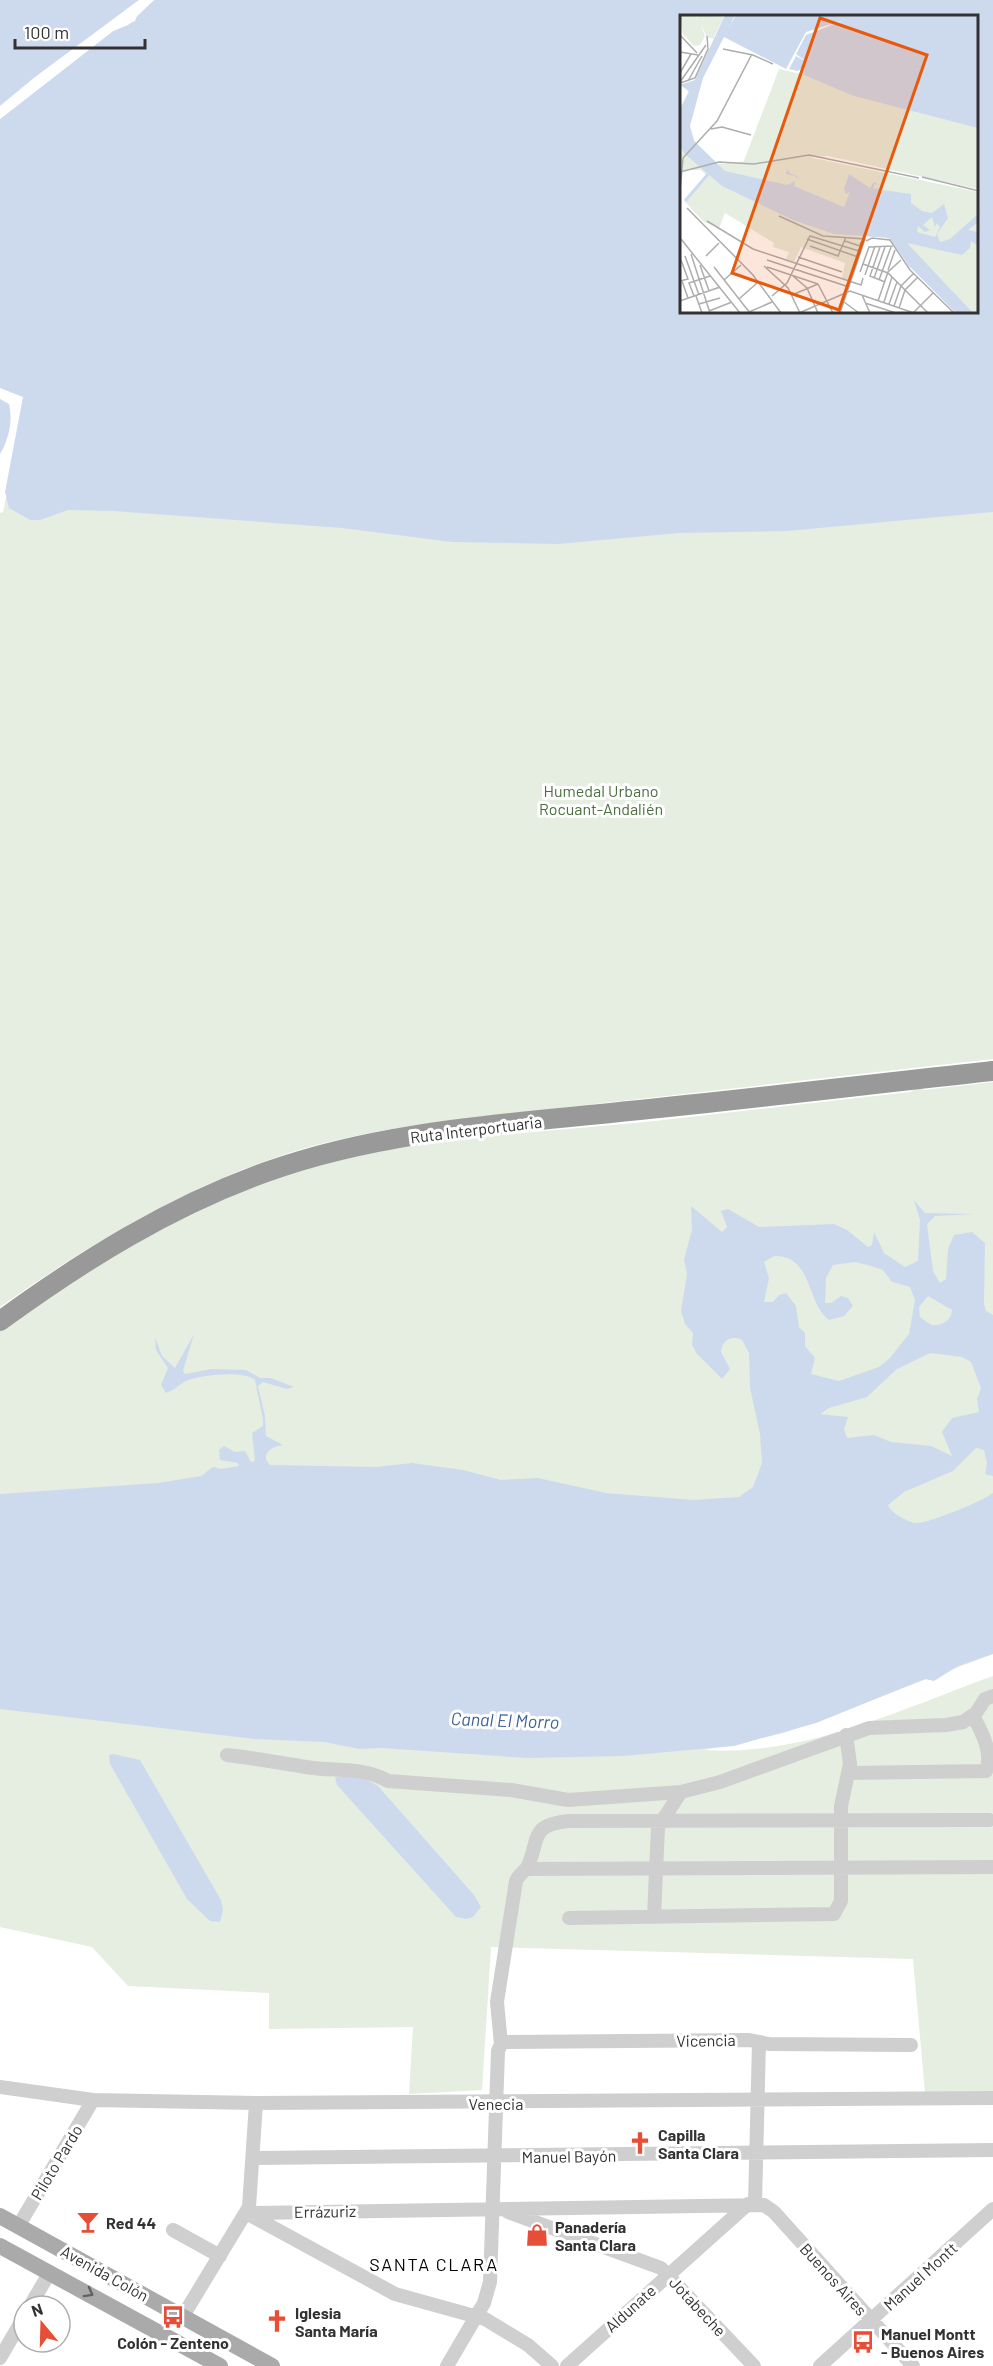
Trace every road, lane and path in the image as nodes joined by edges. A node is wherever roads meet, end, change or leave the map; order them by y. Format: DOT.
graph roads {
  1 [pos="993,1071"];
  2 [pos="0,1321"];
  3 [pos="993,1696"];
  4 [pos="973,1716"];
  5 [pos="846,1735"];
  6 [pos="227,1755"];
  7 [pos="849,1773"];
  8 [pos="681,1792"];
  9 [pos="989,1820"];
  10 [pos="841,1821"];
  11 [pos="660,1822"];
  12 [pos="993,1868"];
  13 [pos="527,1869"];
  14 [pos="841,1869"];
  15 [pos="656,1870"];
  16 [pos="654,1917"];
  17 [pos="569,1918"];
  18 [pos="759,2042"];
  19 [pos="501,2044"];
  20 [pos="911,2044"];
  21 [pos="0,2087"];
  22 [pos="993,2098"];
  23 [pos="93,2100"];
  24 [pos="759,2102"];
  25 [pos="256,2103"];
  26 [pos="497,2104"];
  27 [pos="993,2150"];
  28 [pos="757,2154"];
  29 [pos="495,2157"];
  30 [pos="253,2158"];
  31 [pos="752,2204"];
  32 [pos="496,2209"];
  33 [pos="993,2209"];
  34 [pos="246,2213"];
  35 [pos="0,2216"];
  36 [pos="19,2225"];
  37 [pos="173,2230"];
  38 [pos="0,2246"];
  39 [pos="75,2256"];
  40 [pos="220,2256"];
  41 [pos="50,2272"];
  42 [pos="668,2274"];
  43 [pos="37,2294"];
  44 [pos="183,2316"];
  45 [pos="476,2316"];
  46 [pos="871,2320"];
  47 [pos="12,2338"];
  48 [pos="0,2358"];
  49 [pos="220,2366"];
  50 [pos="272,2366"];
  51 [pos="447,2366"];
  52 [pos="552,2366"];
  53 [pos="567,2366"];
  54 [pos="753,2366"];
  55 [pos="820,2366"];
  56 [pos="913,2366"];
  1 -- 2 [label="highway, Ruta Interportuaria"];
  3 -- 4 [label="street"];
  4 -- 5 [label="street"];
  4 -- 7 [label="street"];
  5 -- 7 [label="street"];
  5 -- 8 [label="street"];
  6 -- 8 [label="street"];
  7 -- 10 [label="street"];
  8 -- 11 [label="street"];
  9 -- 10 [label="street"];
  10 -- 11 [label="street"];
  10 -- 14 [label="street"];
  11 -- 13 [label="street"];
  11 -- 15 [label="street"];
  12 -- 14 [label="street"];
  13 -- 15 [label="street"];
  13 -- 19 [label="street"];
  14 -- 15 [label="street"];
  14 -- 16 [label="street"];
  15 -- 16 [label="street"];
  16 -- 17 [label="street"];
  18 -- 19 [label="street, Vicencia"];
  18 -- 20 [label="street, Vicencia"];
  18 -- 24 [label="street"];
  19 -- 26 [label="street"];
  21 -- 23 [label="street, Venecia"];
  22 -- 24 [label="street, Venecia"];
  23 -- 25 [label="street, Venecia"];
  23 -- 36 [label="street, Piloto Pardo"];
  24 -- 26 [label="street, Venecia"];
  24 -- 28 [label="street"];
  25 -- 26 [label="street, Venecia"];
  25 -- 30 [label="street"];
  26 -- 29 [label="street"];
  27 -- 28 [label="street, Manuel Bayón"];
  28 -- 29 [label="street, Manuel Bayón"];
  28 -- 31 [label="street"];
  29 -- 30 [label="street, Manuel Bayón"];
  29 -- 32 [label="street"];
  30 -- 34 [label="street"];
  31 -- 32 [label="street, Errázuriz"];
  31 -- 42 [label="street, Aldunate"];
  31 -- 46 [label="street, Buenos Aires"];
  32 -- 34 [label="street, Errázuriz"];
  32 -- 42 [label="street, Jotabeche"];
  32 -- 45 [label="street"];
  33 -- 46 [label="street, Manuel Montt"];
  34 -- 40 [label="street"];
  34 -- 45 [label="street, Errázuriz"];
  35 -- 36 [label="main road, Avenida Colón"];
  36 -- 39 [label="main road, Avenida Colón"];
  37 -- 40 [label="street"];
  38 -- 41 [label="main road, Avenida Colón"];
  39 -- 41 [label="main road"];
  39 -- 44 [label="main road, Avenida Colón"];
  40 -- 44 [label="street"];
  41 -- 43 [label="street"];
  41 -- 49 [label="main road, Avenida Colón, one-way"];
  42 -- 53 [label="street, Aldunate"];
  42 -- 54 [label="street, Jotabeche"];
  44 -- 50 [label="main road, Avenida Colón"];
  45 -- 51 [label="street"];
  45 -- 52 [label="street, Errázuriz"];
  46 -- 55 [label="street, Manuel Montt"];
  46 -- 56 [label="street, Buenos Aires"];
  47 -- 48 [label="street"];
}
